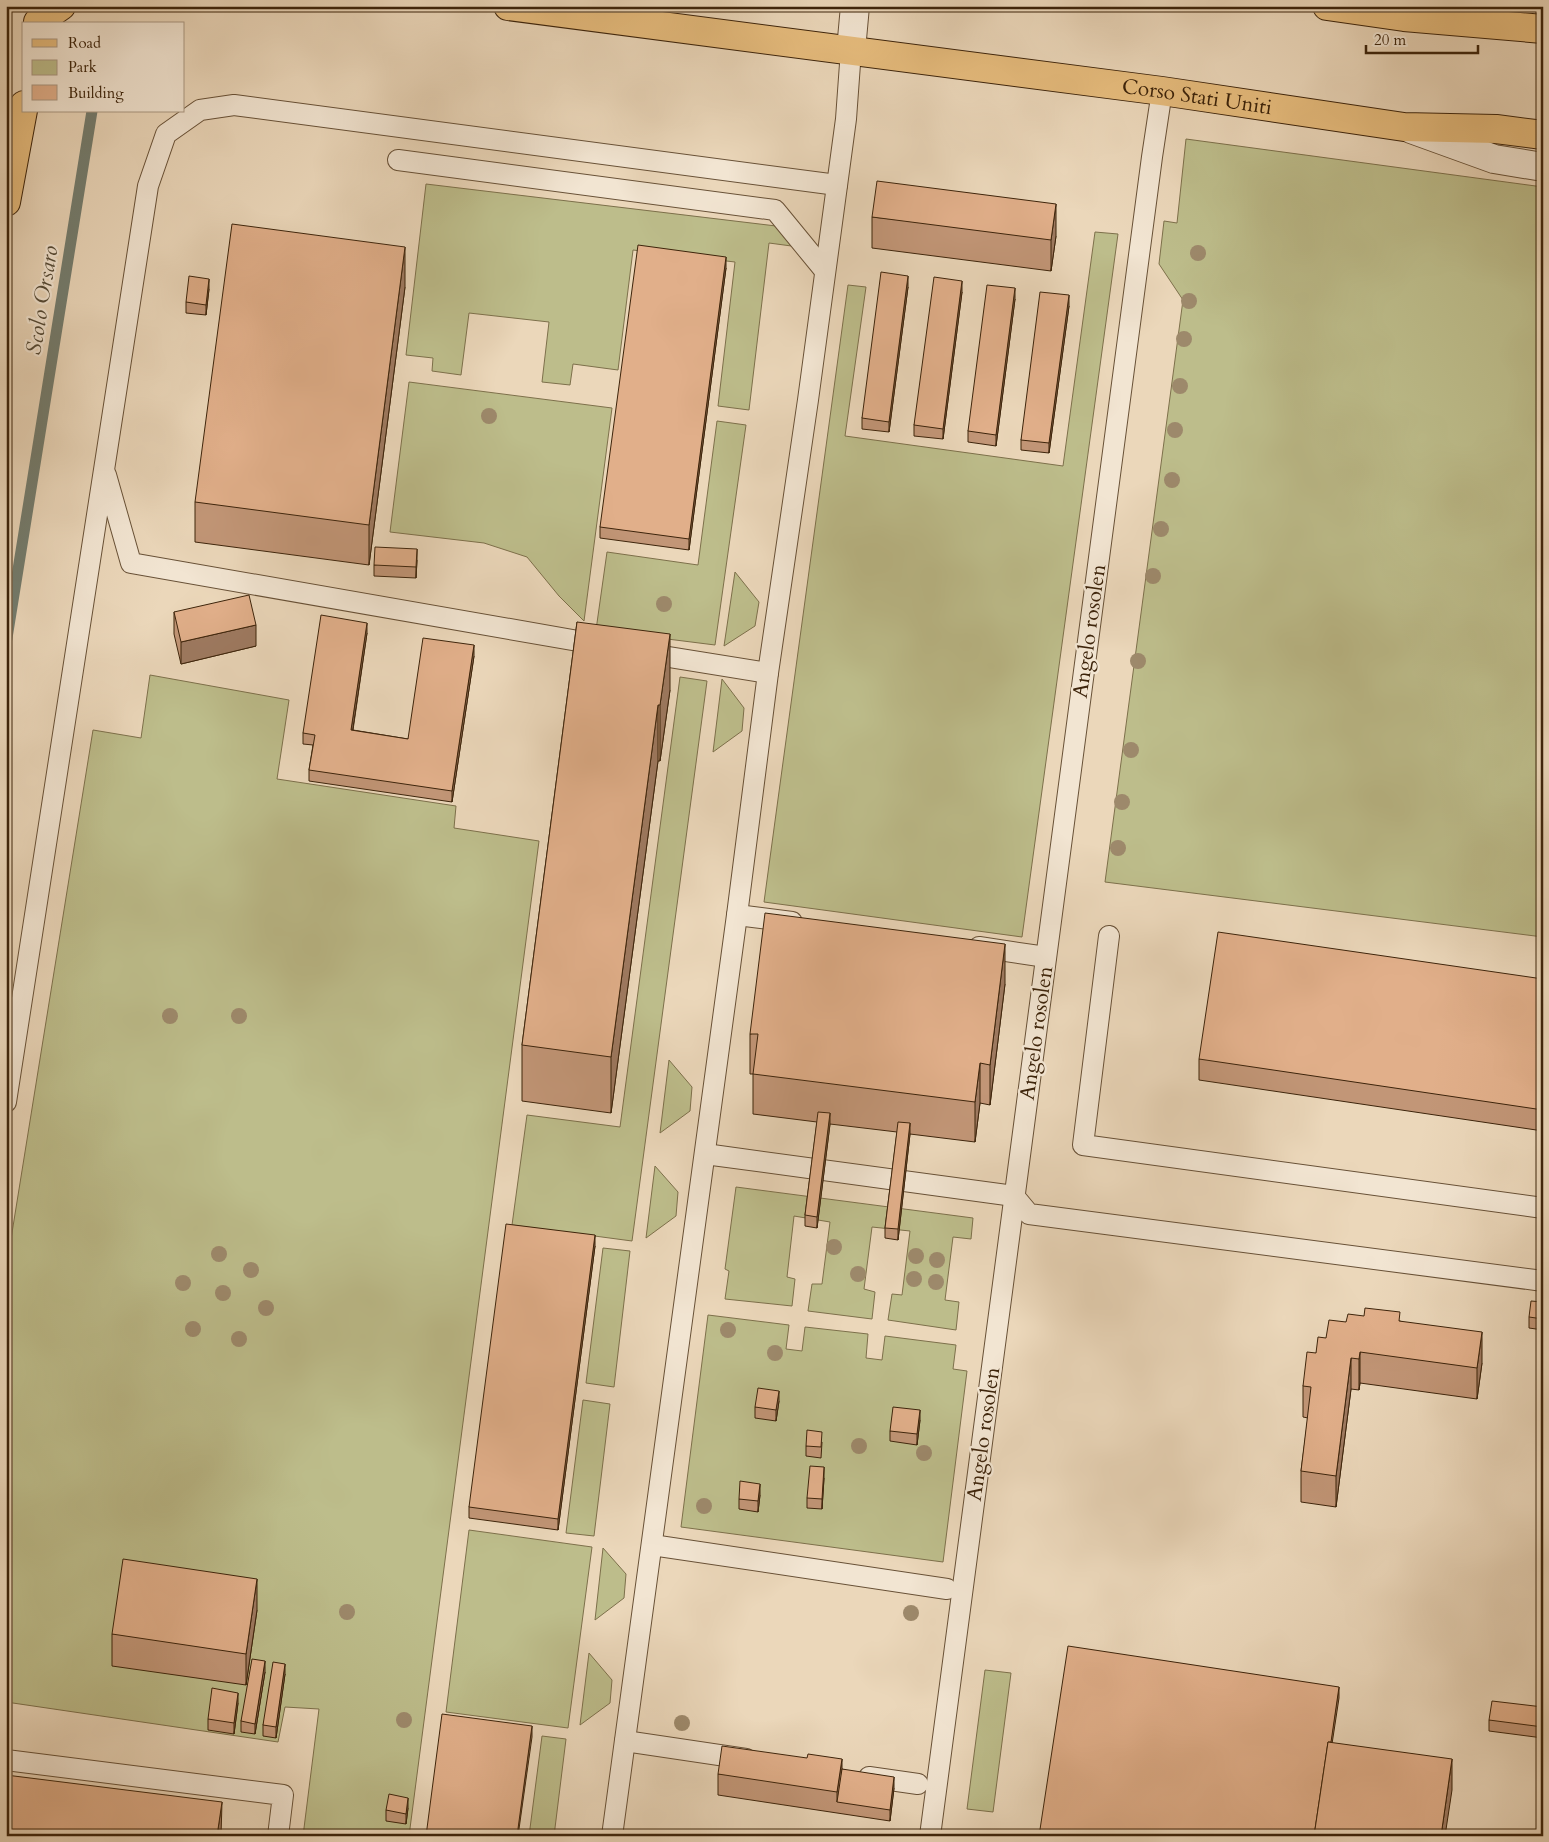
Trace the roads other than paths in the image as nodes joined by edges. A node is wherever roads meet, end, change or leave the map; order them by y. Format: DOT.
graph roads {
  1 [pos="61,6"];
  2 [pos="508,6"];
  3 [pos="855,6"];
  4 [pos="1327,6"];
  5 [pos="40,17"];
  6 [pos="1543,29"];
  7 [pos="851,50"];
  8 [pos="1162,91"];
  9 [pos="23,112"];
  10 [pos="1404,127"];
  11 [pos="1543,135"];
  12 [pos="398,160"];
  13 [pos="1543,166"];
  14 [pos="837,185"];
  15 [pos="6,202"];
  16 [pos="825,271"];
  17 [pos="104,468"];
  18 [pos="768,673"];
  19 [pos="737,915"];
  20 [pos="812,925"];
  21 [pos="1109,936"];
  22 [pos="959,944"];
  23 [pos="1046,956"];
  24 [pos="6,1102"];
  25 [pos="705,1154"];
  26 [pos="1014,1196"];
  27 [pos="1543,1208"];
  28 [pos="1543,1281"];
  29 [pos="652,1545"];
  30 [pos="947,1589"];
  31 [pos="625,1741"];
  32 [pos="6,1760"];
  33 [pos="762,1761"];
  34 [pos="850,1774"];
  35 [pos="918,1784"];
  36 [pos="278,1836"];
  37 [pos="612,1836"];
  38 [pos="930,1836"];
  1 -- 5 [label="main road"];
  2 -- 7 [label="main road, Corso Stati Uniti"];
  3 -- 7 [label="street"];
  4 -- 6 [label="main road"];
  7 -- 8 [label="main road, Corso Stati Uniti"];
  7 -- 14 [label="lane"];
  8 -- 10 [label="main road, Corso Stati Uniti"];
  8 -- 23 [label="lane, Angelo rosolen"];
  9 -- 15 [label="main road"];
  10 -- 11 [label="main road, Corso Stati Uniti"];
  10 -- 13 [label="street"];
  12 -- 16 [label="lane"];
  14 -- 16 [label="lane"];
  14 -- 17 [label="lane"];
  16 -- 18 [label="lane"];
  17 -- 18 [label="lane"];
  17 -- 24 [label="lane"];
  18 -- 19 [label="lane"];
  19 -- 20 [label="lane"];
  19 -- 25 [label="lane"];
  21 -- 27 [label="lane"];
  22 -- 23 [label="lane"];
  23 -- 26 [label="lane, Angelo rosolen"];
  25 -- 26 [label="lane"];
  25 -- 29 [label="lane"];
  26 -- 28 [label="lane"];
  26 -- 38 [label="lane, Angelo rosolen"];
  29 -- 30 [label="lane"];
  29 -- 31 [label="lane"];
  31 -- 33 [label="lane"];
  31 -- 37 [label="lane"];
  32 -- 36 [label="lane"];
  34 -- 35 [label="lane"];
}
